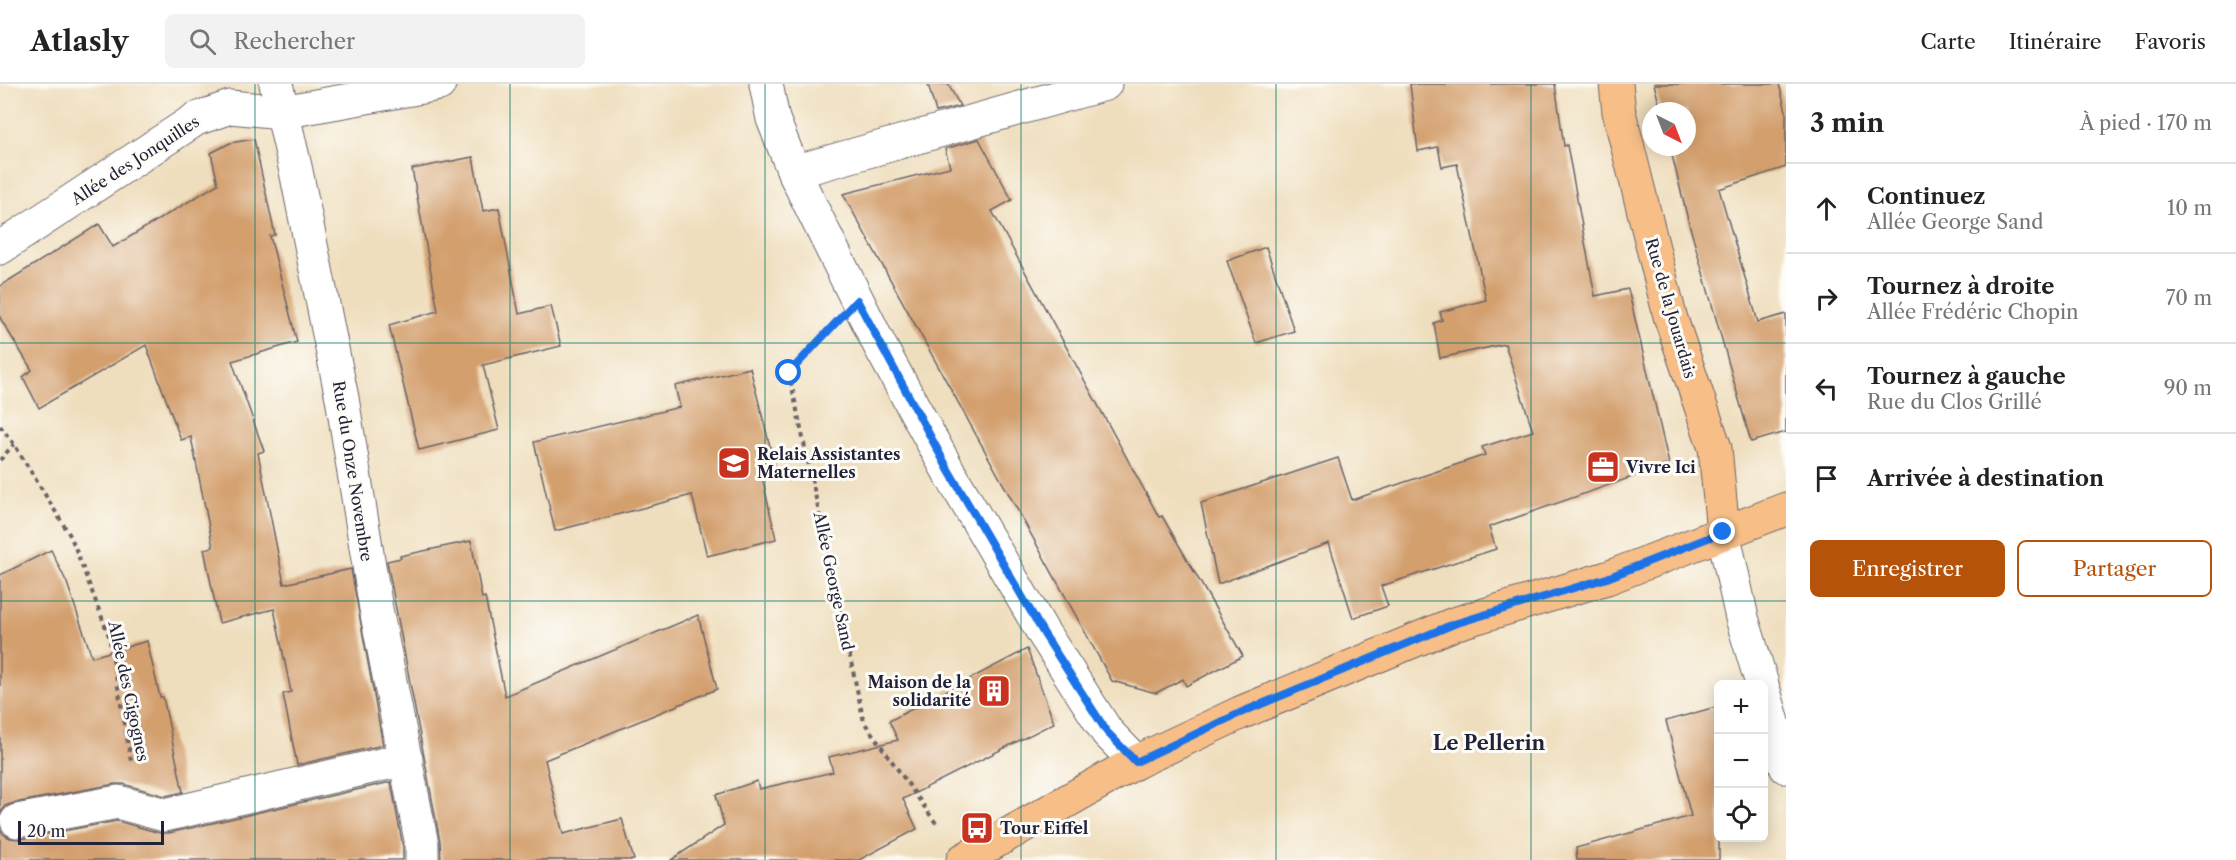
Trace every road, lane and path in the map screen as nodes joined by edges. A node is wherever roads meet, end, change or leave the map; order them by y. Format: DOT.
graph roads {
  1 [pos="439,84"];
  2 [pos="766,84"];
  3 [pos="1105,84"];
  4 [pos="1616,84"];
  5 [pos="279,98"];
  6 [pos="794,172"];
  7 [pos="0,248"];
  8 [pos="857,300"];
  9 [pos="0,426"];
  10 [pos="14,444"];
  11 [pos="0,460"];
  12 [pos="1786,509"];
  13 [pos="1723,532"];
  14 [pos="1761,680"];
  15 [pos="1768,705"];
  16 [pos="406,759"];
  17 [pos="1136,762"];
  18 [pos="1786,767"];
  19 [pos="139,807"];
  20 [pos="18,821"];
  21 [pos="942,832"];
  22 [pos="422,860"];
  23 [pos="963,860"];
  1 -- 5 [label="street"];
  2 -- 6 [label="street"];
  3 -- 6 [label="street"];
  4 -- 13 [label="main road, Rue de la Jouardais"];
  5 -- 7 [label="street, Allée des Jonquilles"];
  5 -- 16 [label="street, Rue du Onze Novembre"];
  6 -- 8 [label="street"];
  8 -- 17 [label="street"];
  8 -- 21 [label="path, Allée George Sand"];
  9 -- 10 [label="path, Allée des Cigognes"];
  10 -- 11 [label="path"];
  10 -- 19 [label="path, Allée des Cigognes"];
  12 -- 13 [label="main road"];
  13 -- 14 [label="street"];
  13 -- 17 [label="main road"];
  15 -- 18 [label="street"];
  16 -- 19 [label="street"];
  16 -- 22 [label="street, Rue du Onze Novembre"];
  17 -- 23 [label="main road"];
  19 -- 20 [label="street"];
}
